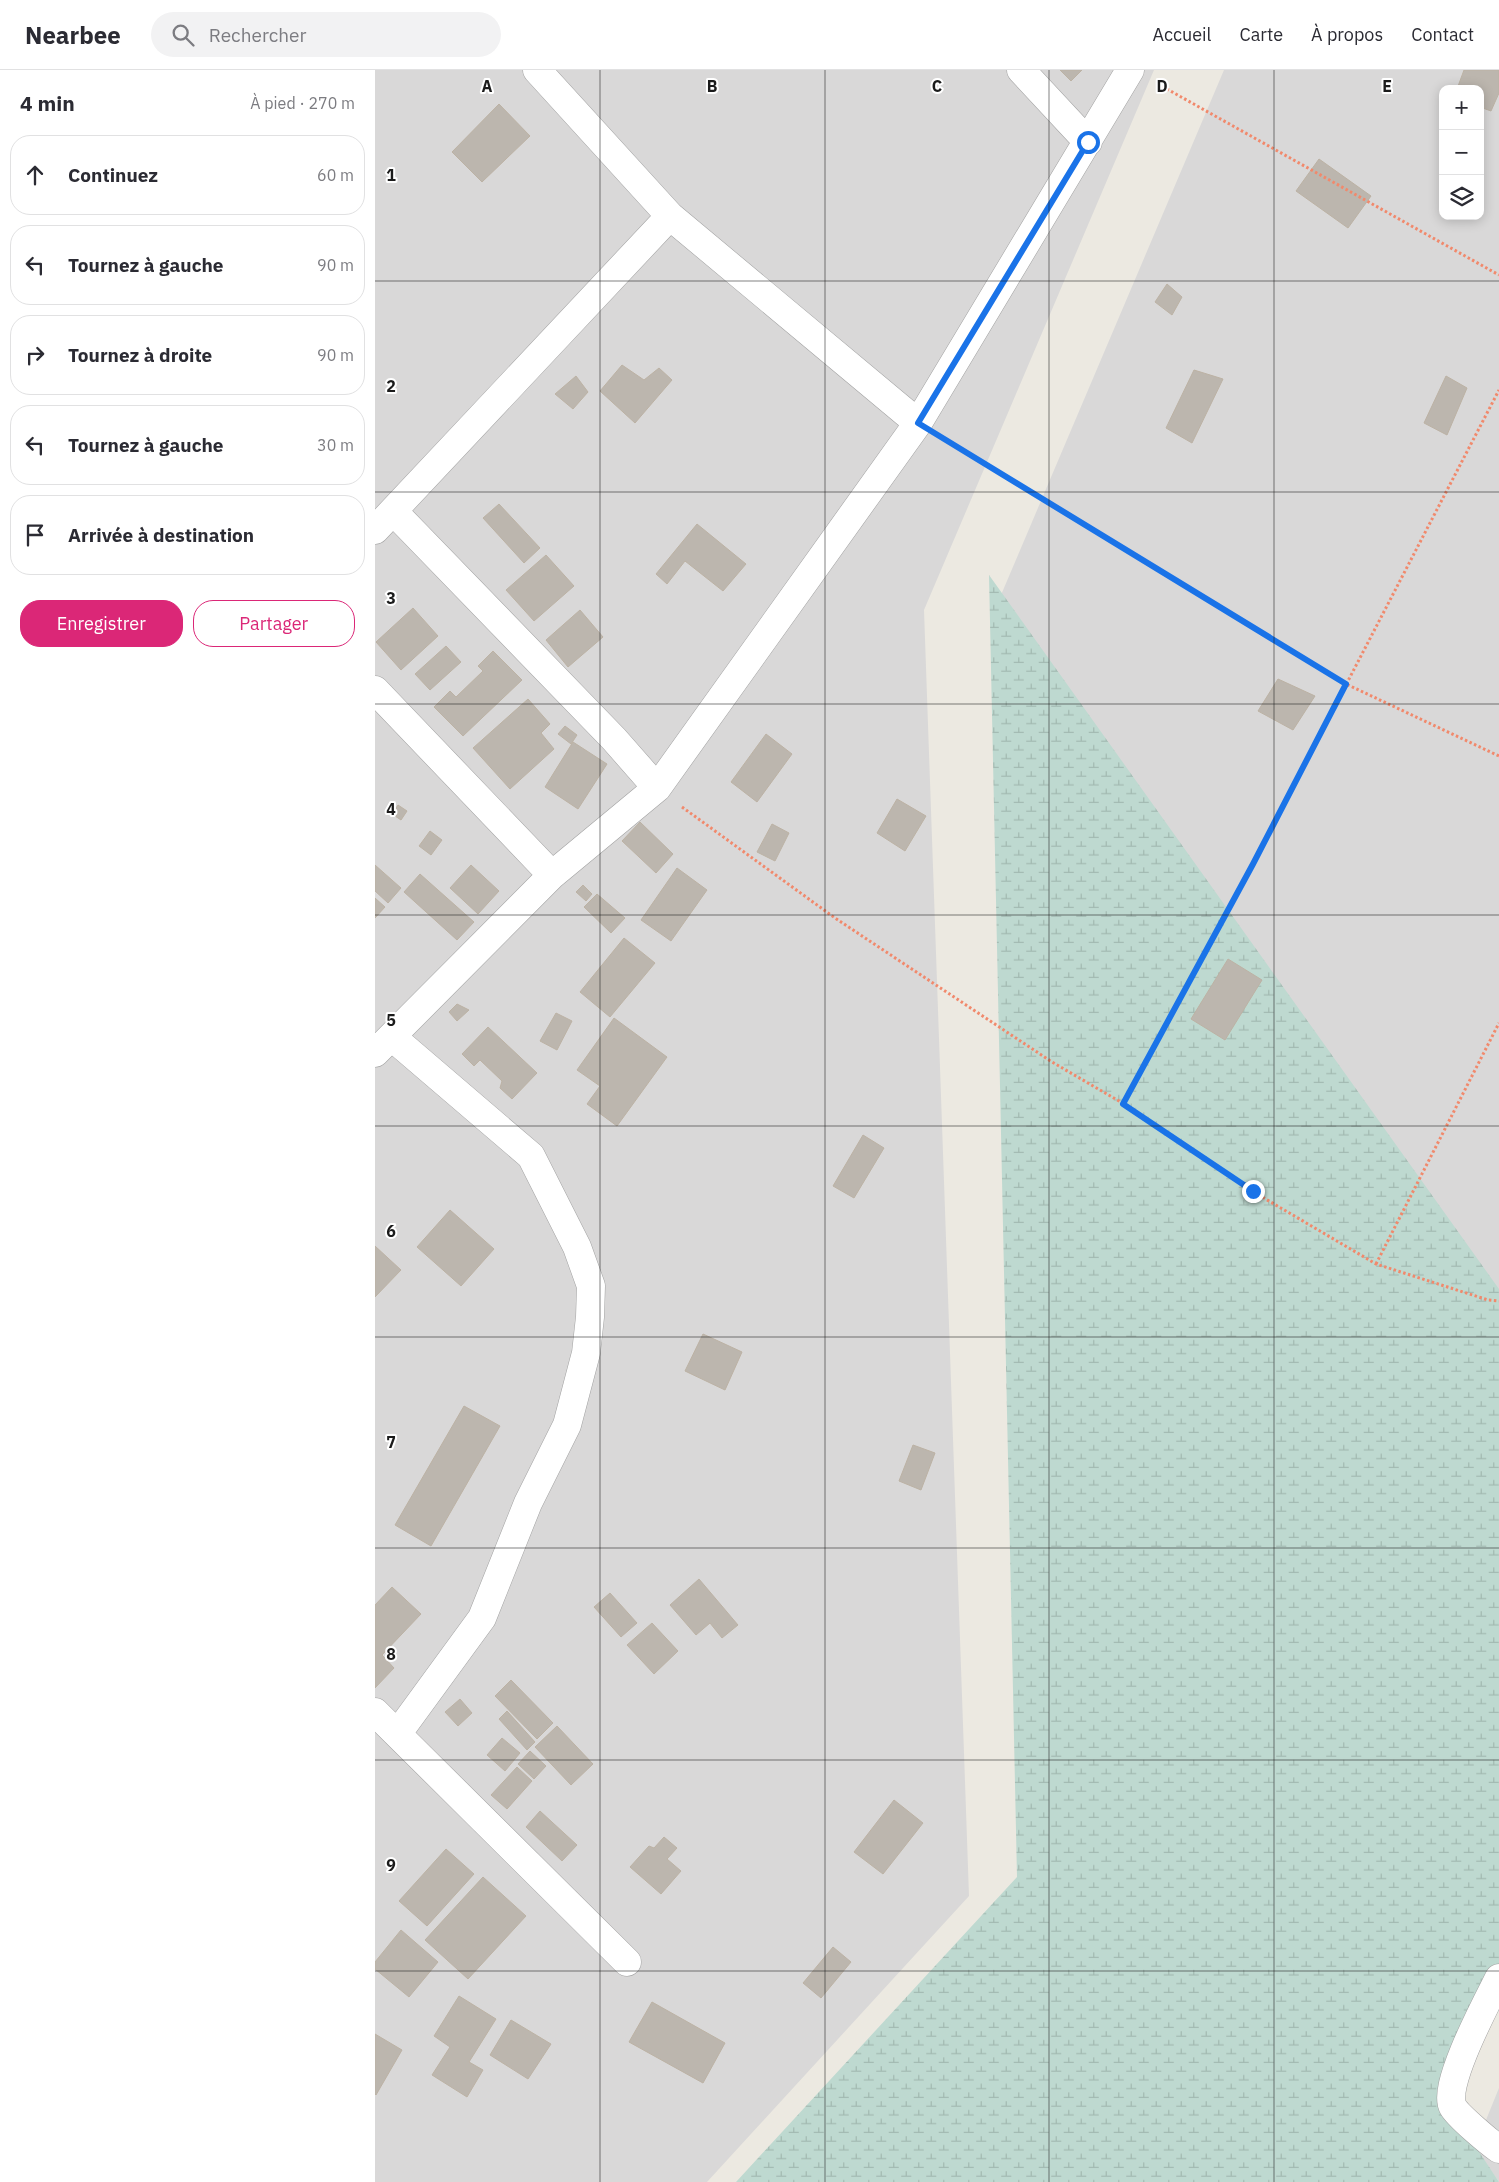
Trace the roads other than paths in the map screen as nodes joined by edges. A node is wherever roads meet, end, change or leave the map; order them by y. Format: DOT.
graph roads {
  1 [pos="537,70"];
  2 [pos="1021,70"];
  3 [pos="1141,75"];
  4 [pos="1088,142"];
  5 [pos="670,216"];
  6 [pos="918,423"];
  7 [pos="394,512"];
  8 [pos="375,530"];
  9 [pos="375,690"];
  10 [pos="657,788"];
  11 [pos="551,875"];
  12 [pos="383,1045"];
  13 [pos="375,1712"];
  14 [pos="398,1734"];
  15 [pos="627,1962"];
  16 [pos="1499,1978"];
  17 [pos="1499,2149"];
  1 -- 5 [label="street"];
  2 -- 4 [label="street"];
  3 -- 4 [label="street"];
  4 -- 6 [label="street"];
  5 -- 6 [label="street"];
  5 -- 7 [label="street"];
  6 -- 10 [label="street"];
  7 -- 8 [label="street"];
  7 -- 10 [label="street"];
  9 -- 11 [label="street"];
  10 -- 11 [label="street"];
  11 -- 12 [label="street"];
  12 -- 14 [label="street"];
  13 -- 14 [label="street"];
  14 -- 15 [label="street"];
  16 -- 17 [label="street"];
}
